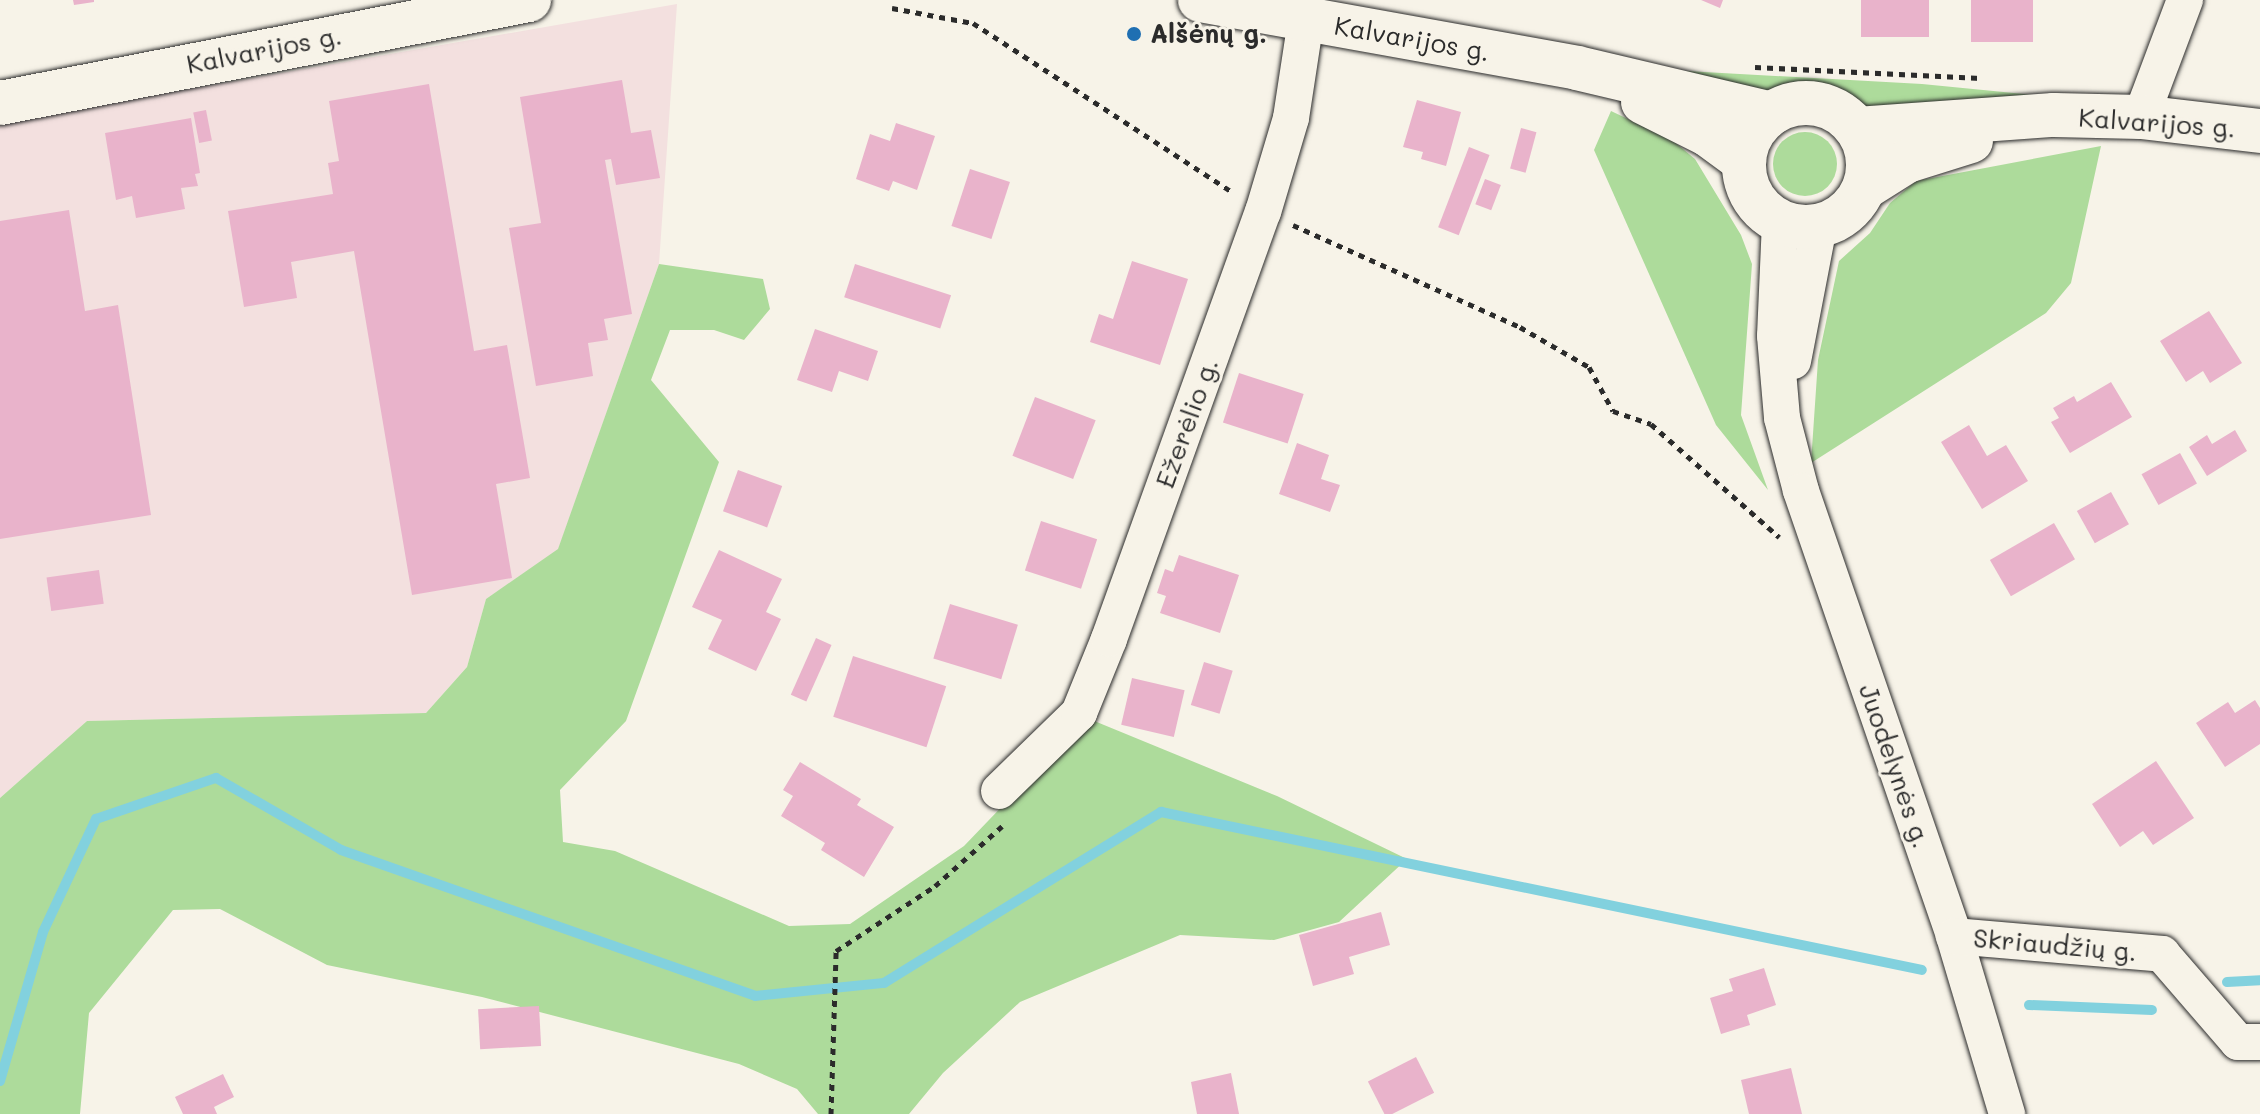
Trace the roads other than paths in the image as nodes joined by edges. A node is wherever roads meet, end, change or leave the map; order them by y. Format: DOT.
graph roads {
  1 [pos="529,0"];
  2 [pos="1200,0"];
  3 [pos="2185,0"];
  4 [pos="1306,20"];
  5 [pos="1577,68"];
  6 [pos="0,103"];
  7 [pos="1771,114"];
  8 [pos="2054,115"];
  9 [pos="2141,117"];
  10 [pos="1857,129"];
  11 [pos="2260,131"];
  12 [pos="1744,161"];
  13 [pos="1864,188"];
  14 [pos="1800,224"];
  15 [pos="1004,805"];
  16 [pos="1954,936"];
  17 [pos="2260,1042"];
  18 [pos="2007,1114"];
  1 -- 6 [label="main road, Kalvarijos g."];
  2 -- 4 [label="main road, Kalvarijos g."];
  3 -- 9 [label="street"];
  4 -- 5 [label="main road, Kalvarijos g."];
  4 -- 15 [label="street, Ežerėlio g."];
  5 -- 7 [label="main road, Kalvarijos g."];
  5 -- 12 [label="main road, Kalvarijos g."];
  7 -- 10 [label="main road"];
  7 -- 12 [label="main road"];
  8 -- 9 [label="main road, Kalvarijos g."];
  8 -- 10 [label="main road, Kalvarijos g."];
  8 -- 13 [label="main road, Kalvarijos g."];
  9 -- 11 [label="main road, Kalvarijos g."];
  10 -- 13 [label="main road"];
  12 -- 14 [label="main road"];
  13 -- 14 [label="main road"];
  14 -- 16 [label="street, Juodelynės g."];
  16 -- 17 [label="street, Skriaudžių g."];
  16 -- 18 [label="street, Juodelynės g."];
}
